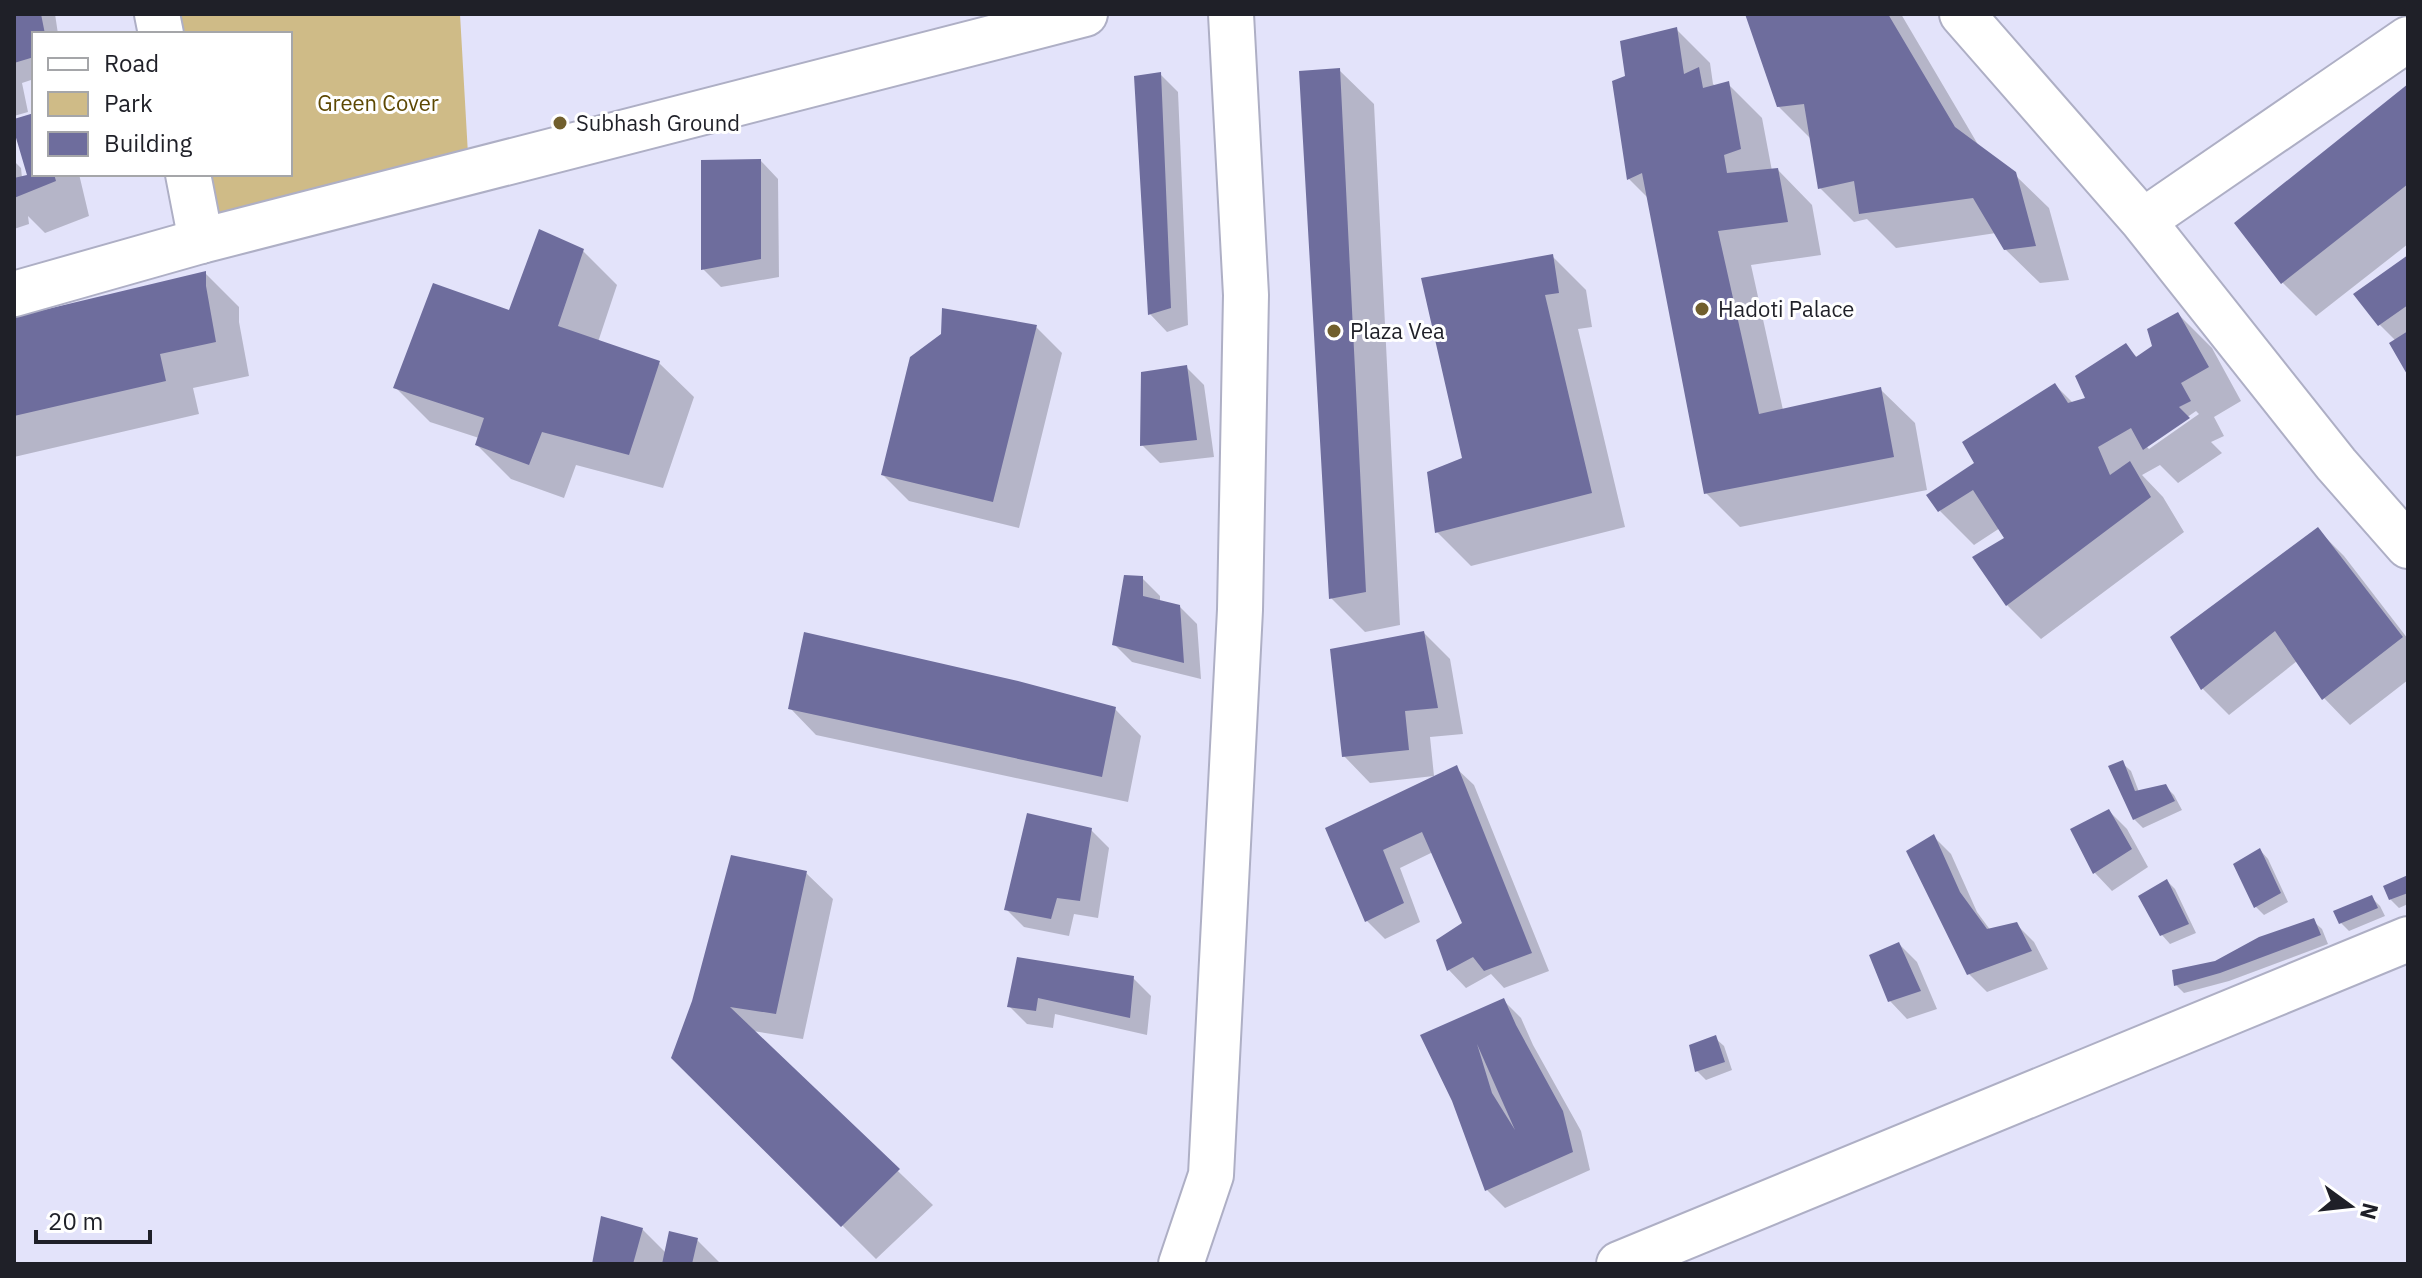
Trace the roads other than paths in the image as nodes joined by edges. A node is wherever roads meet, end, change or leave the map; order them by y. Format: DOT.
graph roads {
  1 [pos="1085,14"];
  2 [pos="1231,14"];
  3 [pos="1962,14"];
  4 [pos="2408,39"];
  5 [pos="188,176"];
  6 [pos="2143,221"];
  7 [pos="201,241"];
  8 [pos="14,294"];
  9 [pos="2408,546"];
  10 [pos="2408,939"];
  11 [pos="1181,1264"];
  12 [pos="1619,1264"];
  1 -- 7 [label="main road"];
  2 -- 11 [label="main road"];
  3 -- 6 [label="main road"];
  4 -- 6 [label="main road"];
  5 -- 7 [label="main road"];
  6 -- 9 [label="main road"];
  7 -- 8 [label="main road"];
  10 -- 12 [label="main road"];
}
